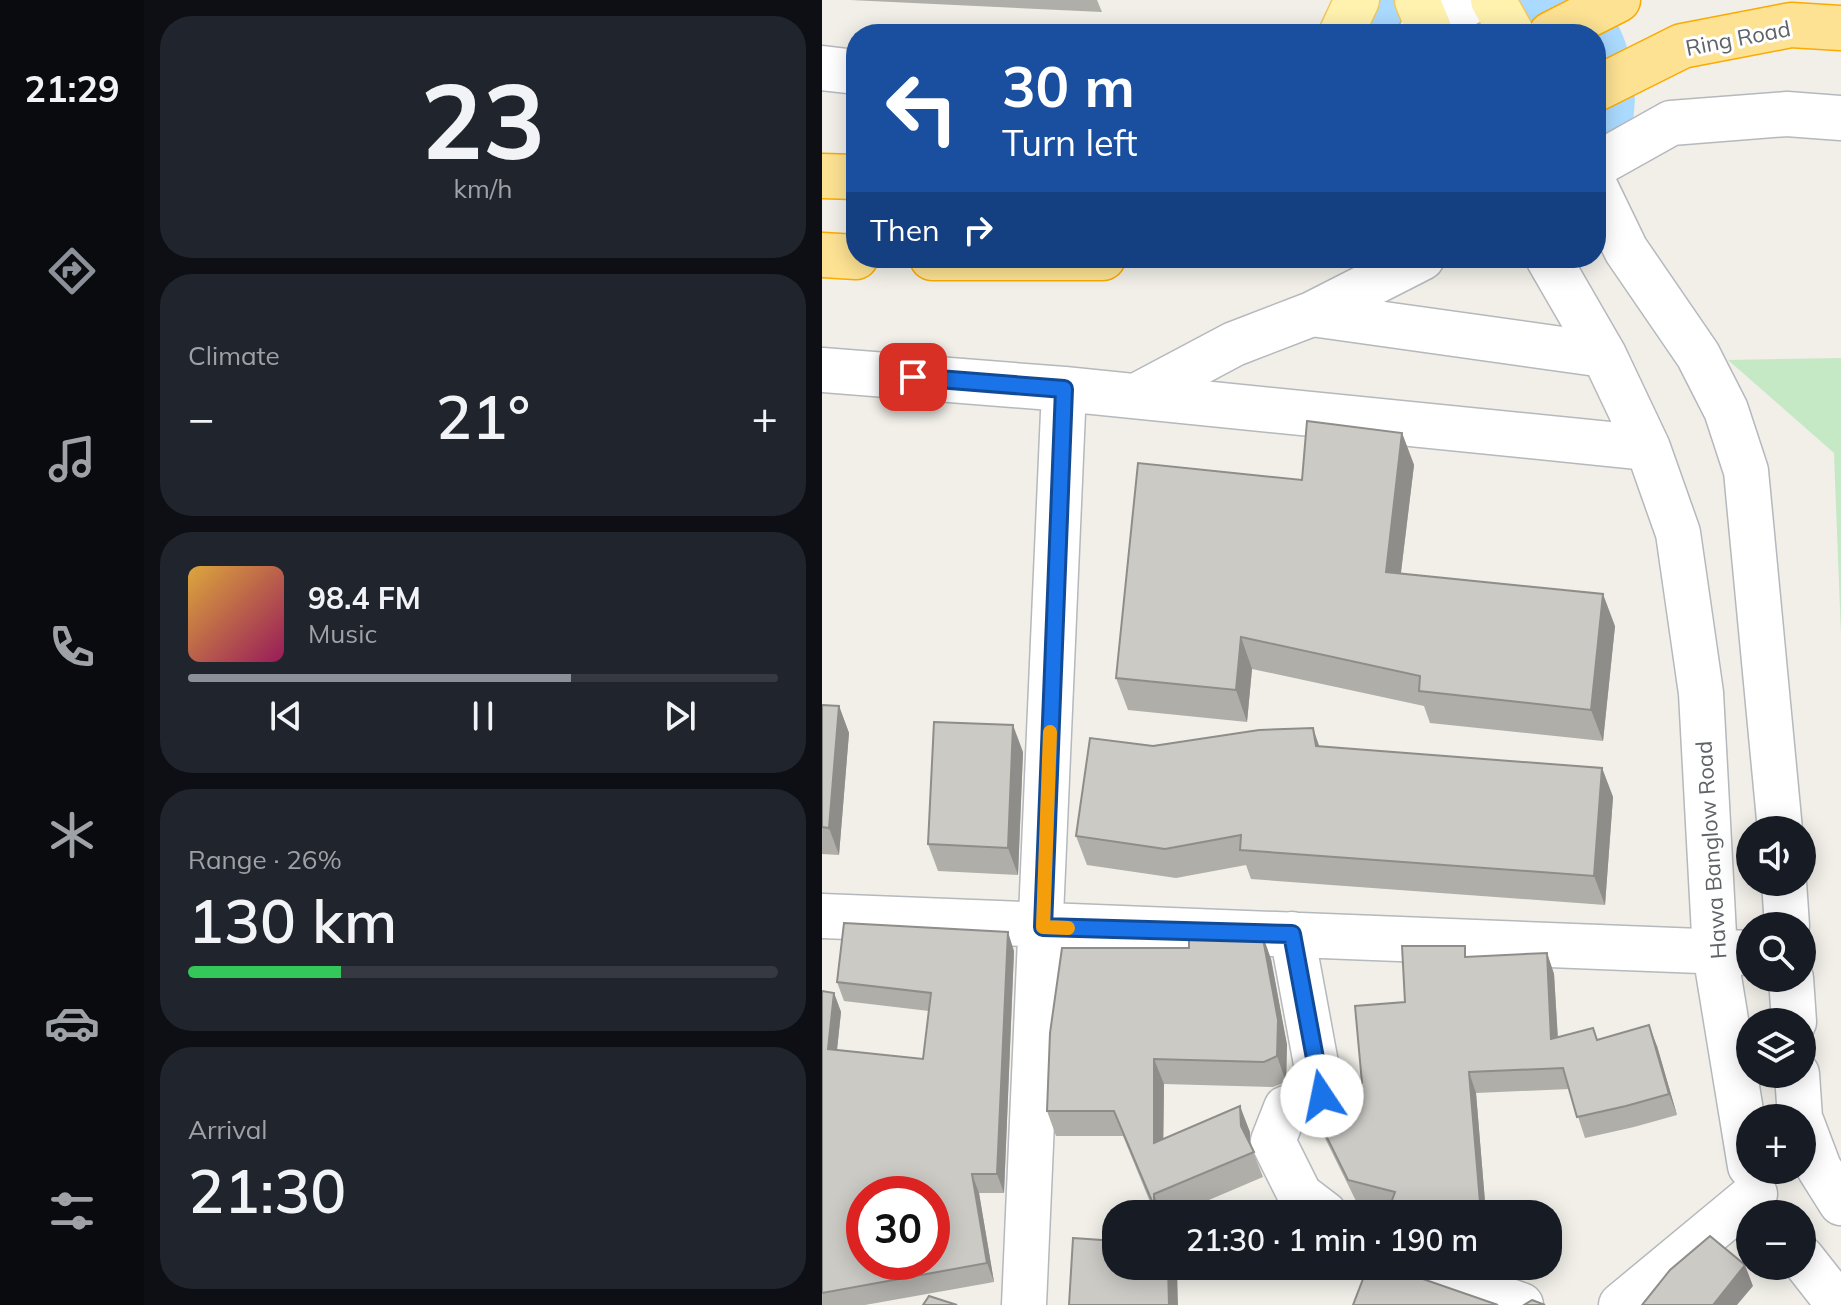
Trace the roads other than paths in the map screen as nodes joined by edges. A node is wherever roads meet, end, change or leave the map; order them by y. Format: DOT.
graph roads {
  1 [pos="1357,0"];
  2 [pos="1473,0"];
  3 [pos="1493,0"];
  4 [pos="1618,0"];
  5 [pos="1346,24"];
  6 [pos="1424,24"];
  7 [pos="1506,24"];
  8 [pos="1571,24"];
  9 [pos="1841,28"];
  10 [pos="822,68"];
  11 [pos="846,71"];
  12 [pos="1606,84"];
  13 [pos="1841,118"];
  14 [pos="1606,159"];
  15 [pos="822,176"];
  16 [pos="846,177"];
  17 [pos="1606,209"];
  18 [pos="822,255"];
  19 [pos="846,256"];
  20 [pos="1402,268"];
  21 [pos="1554,268"];
  22 [pos="1312,314"];
  23 [pos="1604,355"];
  24 [pos="822,370"];
  25 [pos="1064,389"];
  26 [pos="1136,396"];
  27 [pos="1648,448"];
  28 [pos="1779,816"];
  29 [pos="822,916"];
  30 [pos="1043,927"];
  31 [pos="1292,934"];
  32 [pos="1733,953"];
  33 [pos="1816,1160"];
  34 [pos="1756,1186"];
  35 [pos="1307,1200"];
  36 [pos="1841,1203"];
  37 [pos="1450,1280"];
  38 [pos="1024,1305"];
  39 [pos="1521,1305"];
  40 [pos="1621,1305"];
  1 -- 5 [label="main road"];
  2 -- 6 [label="street"];
  3 -- 7 [label="main road"];
  4 -- 8 [label="highway"];
  9 -- 12 [label="highway, Ring Road"];
  10 -- 11 [label="street"];
  13 -- 14 [label="street"];
  15 -- 16 [label="highway"];
  17 -- 28 [label="street"];
  18 -- 19 [label="highway"];
  20 -- 22 [label="street"];
  21 -- 23 [label="street, Hawa Banglow Road"];
  22 -- 23 [label="street"];
  22 -- 26 [label="street"];
  23 -- 27 [label="street, Hawa Banglow Road"];
  24 -- 25 [label="street"];
  25 -- 26 [label="street"];
  25 -- 30 [label="street"];
  26 -- 27 [label="street"];
  27 -- 32 [label="street, Hawa Banglow Road"];
  29 -- 30 [label="street"];
  30 -- 31 [label="street"];
  30 -- 38 [label="street"];
  31 -- 32 [label="street"];
  31 -- 35 [label="street"];
  32 -- 34 [label="street, Hawa Banglow Road"];
  33 -- 36 [label="street"];
  34 -- 40 [label="street"];
  37 -- 39 [label="street"];
}
